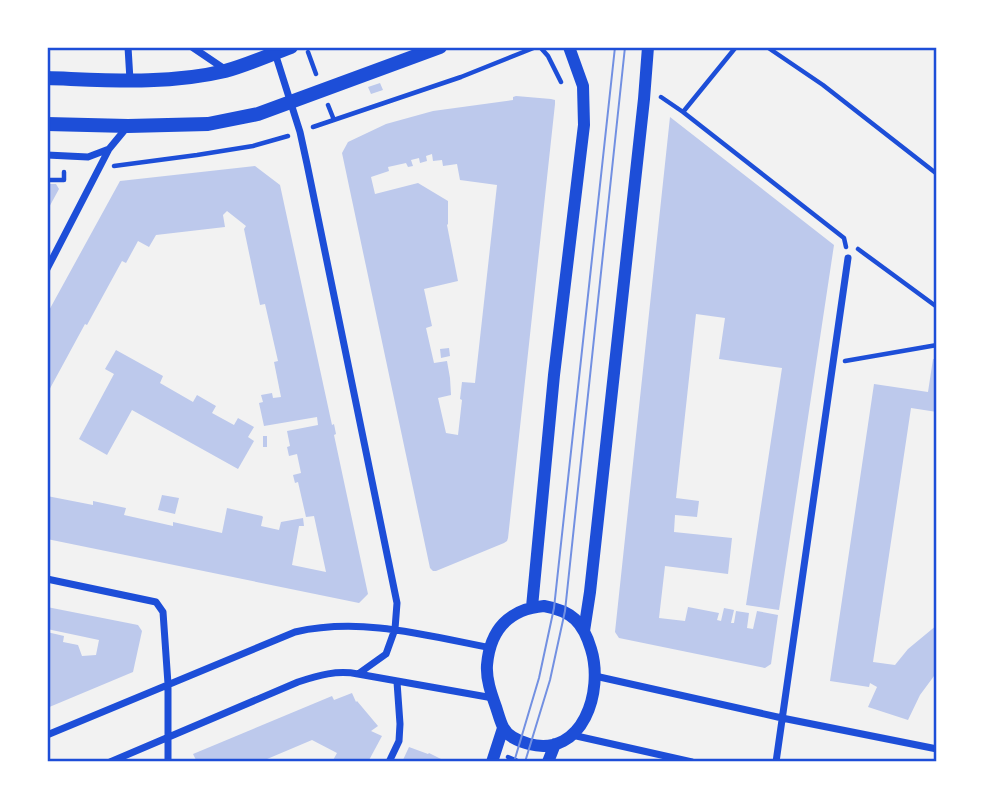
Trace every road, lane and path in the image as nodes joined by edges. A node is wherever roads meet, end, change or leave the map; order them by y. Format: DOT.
graph roads {
  1 [pos="128,47"];
  2 [pos="192,47"];
  3 [pos="291,47"];
  4 [pos="440,47"];
  5 [pos="536,47"];
  6 [pos="569,47"];
  7 [pos="648,47"];
  8 [pos="736,47"];
  9 [pos="767,47"];
  10 [pos="275,53"];
  11 [pos="226,70"];
  12 [pos="47,78"];
  13 [pos="130,80"];
  14 [pos="644,99"];
  15 [pos="291,103"];
  16 [pos="683,112"];
  17 [pos="47,124"];
  18 [pos="128,126"];
  19 [pos="300,132"];
  20 [pos="109,149"];
  21 [pos="47,155"];
  22 [pos="99,169"];
  23 [pos="64,172"];
  24 [pos="937,174"];
  25 [pos="47,180"];
  26 [pos="844,238"];
  27 [pos="848,258"];
  28 [pos="47,269"];
  29 [pos="937,307"];
  30 [pos="937,345"];
  31 [pos="832,363"];
  32 [pos="47,579"];
  33 [pos="532,607"];
  34 [pos="395,629"];
  35 [pos="584,631"];
  36 [pos="491,648"];
  37 [pos="358,674"];
  38 [pos="595,676"];
  39 [pos="397,682"];
  40 [pos="168,684"];
  41 [pos="493,698"];
  42 [pos="782,718"];
  43 [pos="503,728"];
  44 [pos="572,735"];
  45 [pos="47,736"];
  46 [pos="168,737"];
  47 [pos="555,744"];
  48 [pos="937,749"];
  49 [pos="110,762"];
  50 [pos="168,762"];
  51 [pos="389,762"];
  52 [pos="492,762"];
  53 [pos="548,762"];
  54 [pos="692,762"];
  55 [pos="776,762"];
  1 -- 13 [label="street"];
  2 -- 11 [label="street"];
  3 -- 10 [label="main road"];
  4 -- 15 [label="main road"];
  5 -- 19 [label="path"];
  6 -- 33 [label="street"];
  7 -- 14 [label="street"];
  8 -- 16 [label="path"];
  9 -- 24 [label="path"];
  10 -- 11 [label="main road"];
  10 -- 15 [label="street"];
  11 -- 13 [label="main road"];
  12 -- 13 [label="main road"];
  14 -- 16 [label="path"];
  14 -- 35 [label="street"];
  15 -- 18 [label="main road"];
  15 -- 19 [label="street"];
  16 -- 26 [label="path"];
  17 -- 18 [label="main road"];
  18 -- 20 [label="street"];
  19 -- 22 [label="path"];
  19 -- 34 [label="street"];
  20 -- 21 [label="street"];
  20 -- 22 [label="street"];
  22 -- 28 [label="street"];
  23 -- 25 [label="path"];
  26 -- 27 [label="path"];
  26 -- 29 [label="path"];
  27 -- 31 [label="street"];
  30 -- 31 [label="path"];
  31 -- 42 [label="street"];
  32 -- 40 [label="street"];
  33 -- 35 [label="street"];
  33 -- 36 [label="street"];
  34 -- 36 [label="street"];
  34 -- 37 [label="street"];
  34 -- 40 [label="street"];
  35 -- 38 [label="street"];
  36 -- 41 [label="street"];
  37 -- 39 [label="street"];
  37 -- 46 [label="street"];
  38 -- 42 [label="street"];
  38 -- 44 [label="street"];
  39 -- 41 [label="street"];
  39 -- 51 [label="street"];
  40 -- 45 [label="street"];
  40 -- 46 [label="street"];
  41 -- 43 [label="street"];
  42 -- 48 [label="street"];
  42 -- 55 [label="street"];
  43 -- 47 [label="street"];
  43 -- 52 [label="street"];
  44 -- 47 [label="street"];
  44 -- 54 [label="street"];
  46 -- 49 [label="street"];
  46 -- 50 [label="street"];
  47 -- 53 [label="street"];
}
